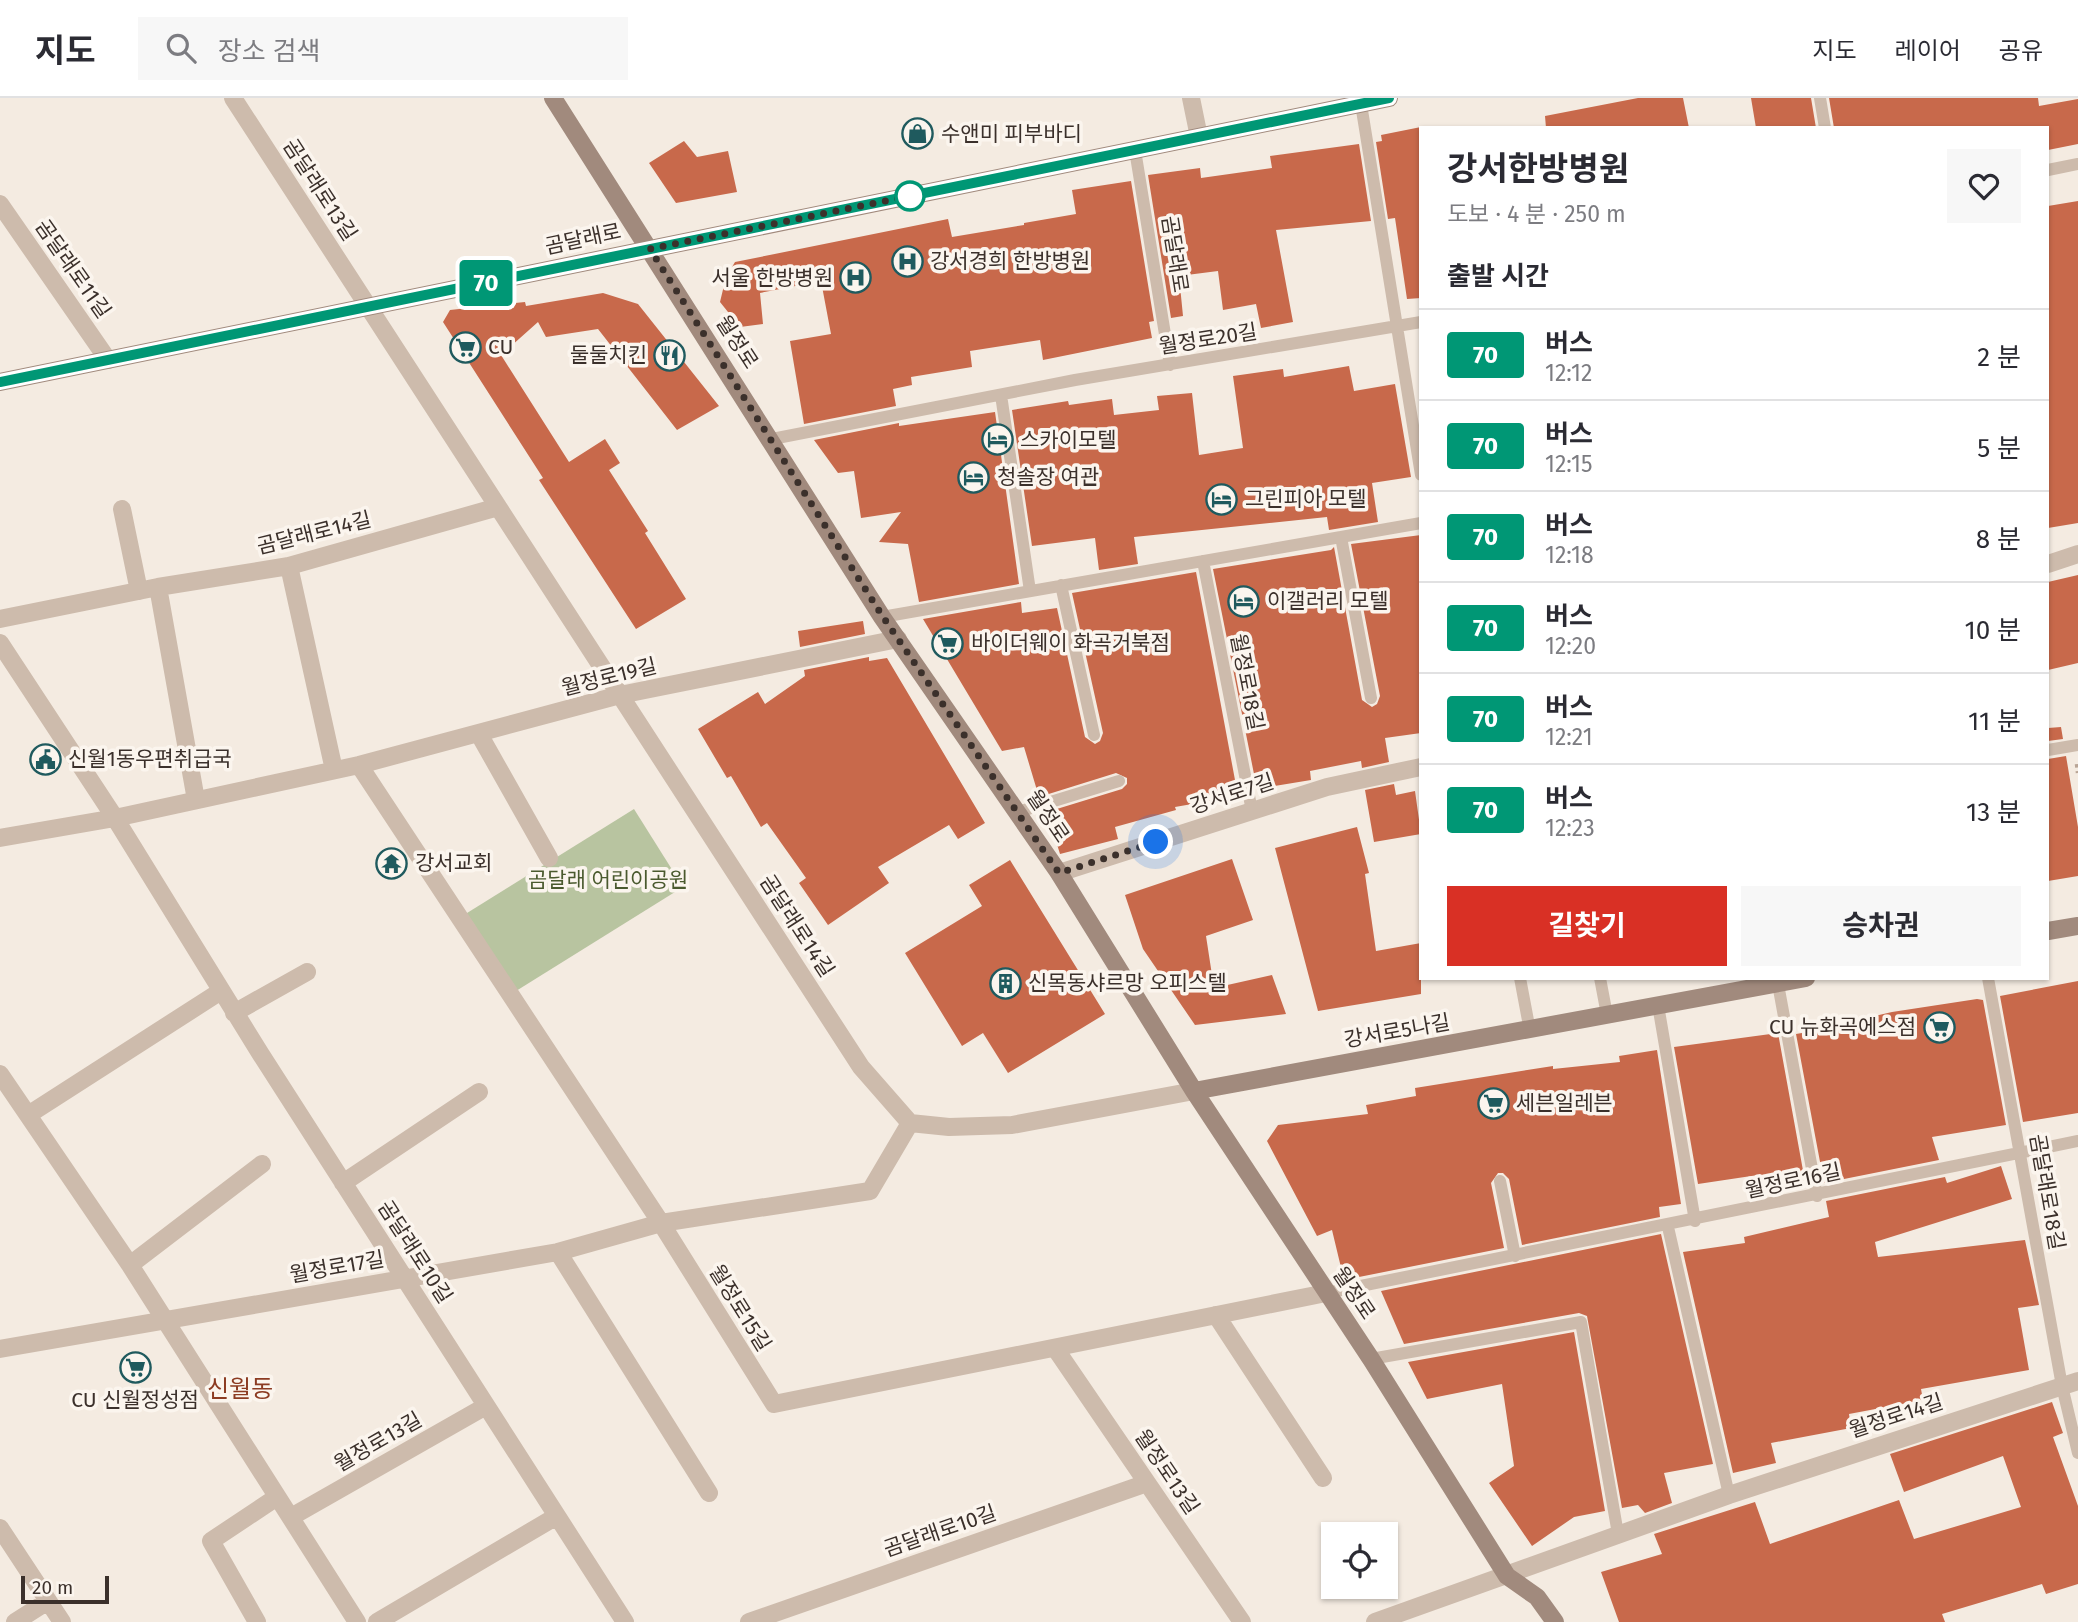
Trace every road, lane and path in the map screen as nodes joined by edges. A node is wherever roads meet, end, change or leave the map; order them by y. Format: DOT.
graph roads {
  1 [pos="233,98"];
  2 [pos="554,98"];
  3 [pos="1191,98"];
  4 [pos="1389,98"];
  5 [pos="1820,98"];
  6 [pos="1361,104"];
  7 [pos="1825,126"];
  8 [pos="1199,137"];
  9 [pos="1135,150"];
  10 [pos="2078,164"];
  11 [pos="2049,170"];
  12 [pos="0,204"];
  13 [pos="650,249"];
  14 [pos="369,307"];
  15 [pos="1419,322"];
  16 [pos="1396,328"];
  17 [pos="108,360"];
  18 [pos="1170,365"];
  19 [pos="0,382"];
  20 [pos="1001,395"];
  21 [pos="772,439"];
  22 [pos="1419,463"];
  23 [pos="498,507"];
  24 [pos="122,509"];
  25 [pos="1419,523"];
  26 [pos="1341,537"];
  27 [pos="2078,554"];
  28 [pos="1203,561"];
  29 [pos="2049,564"];
  30 [pos="289,566"];
  31 [pos="1061,585"];
  32 [pos="158,587"];
  33 [pos="139,591"];
  34 [pos="1030,591"];
  35 [pos="883,617"];
  36 [pos="0,619"];
  37 [pos="898,639"];
  38 [pos="0,643"];
  39 [pos="620,695"];
  40 [pos="1371,698"];
  41 [pos="479,734"];
  42 [pos="1094,735"];
  43 [pos="2078,745"];
  44 [pos="2049,750"];
  45 [pos="359,765"];
  46 [pos="1419,767"];
  47 [pos="334,770"];
  48 [pos="1119,781"];
  49 [pos="196,800"];
  50 [pos="1252,811"];
  51 [pos="1018,812"];
  52 [pos="115,818"];
  53 [pos="0,838"];
  54 [pos="549,858"];
  55 [pos="1059,873"];
  56 [pos="2078,926"];
  57 [pos="2049,932"];
  58 [pos="307,972"];
  59 [pos="1520,980"];
  60 [pos="1600,980"];
  61 [pos="1796,980"];
  62 [pos="1988,980"];
  63 [pos="1777,984"];
  64 [pos="1720,985"];
  65 [pos="221,992"];
  66 [pos="1658,1005"];
  67 [pos="234,1013"];
  68 [pos="1607,1015"];
  69 [pos="1530,1031"];
  70 [pos="0,1074"];
  71 [pos="1194,1091"];
  72 [pos="479,1092"];
  73 [pos="28,1115"];
  74 [pos="910,1123"];
  75 [pos="2078,1141"];
  76 [pos="2021,1153"];
  77 [pos="262,1164"];
  78 [pos="1500,1181"];
  79 [pos="343,1183"];
  80 [pos="1817,1196"];
  81 [pos="1695,1221"];
  82 [pos="661,1223"];
  83 [pos="1668,1227"];
  84 [pos="558,1252"];
  85 [pos="1515,1256"];
  86 [pos="130,1265"];
  87 [pos="406,1278"];
  88 [pos="1326,1293"];
  89 [pos="1216,1315"];
  90 [pos="165,1320"];
  91 [pos="1055,1348"];
  92 [pos="0,1349"];
  93 [pos="1371,1359"];
  94 [pos="2070,1384"];
  95 [pos="486,1406"];
  96 [pos="2078,1452"];
  97 [pos="1323,1478"];
  98 [pos="1147,1483"];
  99 [pos="709,1493"];
  100 [pos="1729,1495"];
  101 [pos="277,1497"];
  102 [pos="557,1516"];
  103 [pos="291,1517"];
  104 [pos="0,1528"];
  105 [pos="1618,1534"];
  106 [pos="1507,1576"];
  107 [pos="48,1601"];
  108 [pos="15,1622"];
  109 [pos="62,1622"];
  110 [pos="257,1622"];
  111 [pos="357,1622"];
  112 [pos="377,1622"];
  113 [pos="625,1622"];
  114 [pos="749,1622"];
  115 [pos="1242,1622"];
  116 [pos="1375,1622"];
  117 [pos="1555,1622"];
  1 -- 14 [label="street, 곰달래로13길"];
  2 -- 13 [label="street, 월정로"];
  3 -- 8 [label="street"];
  4 -- 6 [label="street, 곰달래로"];
  5 -- 7 [label="lane"];
  6 -- 8 [label="street, 곰달래로"];
  6 -- 16 [label="lane"];
  8 -- 9 [label="street, 곰달래로"];
  9 -- 13 [label="street, 곰달래로"];
  9 -- 18 [label="lane, 곰달래로"];
  10 -- 11 [label="lane"];
  12 -- 17 [label="street, 곰달래로11길"];
  13 -- 14 [label="street, 곰달래로"];
  13 -- 21 [label="street, 월정로"];
  14 -- 17 [label="street, 곰달래로"];
  14 -- 23 [label="street, 곰달래로14길"];
  15 -- 16 [label="lane, 월정로20길"];
  16 -- 18 [label="lane, 월정로20길"];
  16 -- 22 [label="lane"];
  17 -- 19 [label="street, 곰달래로"];
  18 -- 20 [label="lane, 월정로20길"];
  20 -- 21 [label="lane, 월정로20길"];
  20 -- 34 [label="lane"];
  21 -- 35 [label="street, 월정로"];
  23 -- 30 [label="street, 곰달래로14길"];
  23 -- 39 [label="street, 곰달래로14길"];
  24 -- 33 [label="street"];
  25 -- 26 [label="lane"];
  26 -- 28 [label="lane"];
  26 -- 40 [label="lane"];
  27 -- 29 [label="street"];
  28 -- 31 [label="lane"];
  28 -- 50 [label="lane, 월정로18길"];
  30 -- 32 [label="street, 곰달래로14길"];
  30 -- 47 [label="street"];
  31 -- 34 [label="lane"];
  31 -- 42 [label="lane"];
  32 -- 33 [label="street, 곰달래로14길"];
  32 -- 49 [label="street"];
  33 -- 36 [label="street, 곰달래로14길"];
  34 -- 35 [label="lane"];
  35 -- 37 [label="street, 월정로"];
  37 -- 39 [label="street, 월정로19길"];
  37 -- 51 [label="street, 월정로"];
  38 -- 52 [label="street, 곰달래로10길"];
  39 -- 41 [label="street, 월정로19길"];
  39 -- 74 [label="street, 곰달래로14길"];
  41 -- 45 [label="street, 월정로19길"];
  41 -- 54 [label="street"];
  43 -- 44 [label="lane"];
  45 -- 47 [label="street, 월정로19길"];
  45 -- 82 [label="street, 월정로15길"];
  46 -- 50 [label="street, 강서로7길"];
  47 -- 49 [label="street, 월정로19길"];
  48 -- 51 [label="lane"];
  49 -- 52 [label="street, 월정로19길"];
  50 -- 55 [label="street, 강서로7길"];
  51 -- 55 [label="street, 월정로"];
  52 -- 53 [label="street, 월정로19길"];
  52 -- 65 [label="street, 곰달래로10길"];
  55 -- 71 [label="street, 월정로"];
  56 -- 57 [label="street"];
  58 -- 67 [label="street"];
  59 -- 69 [label="lane"];
  60 -- 68 [label="lane"];
  61 -- 63 [label="street, 강서로5나길"];
  62 -- 76 [label="lane, 곰달래로18길"];
  63 -- 64 [label="street, 강서로5나길"];
  63 -- 80 [label="lane"];
  64 -- 66 [label="street, 강서로5나길"];
  65 -- 67 [label="street, 곰달래로10길"];
  65 -- 73 [label="street"];
  66 -- 68 [label="street, 강서로5나길"];
  66 -- 81 [label="lane"];
  67 -- 79 [label="street, 곰달래로10길"];
  68 -- 69 [label="street, 강서로5나길"];
  69 -- 71 [label="street, 강서로5나길"];
  70 -- 73 [label="street"];
  71 -- 74 [label="street"];
  71 -- 88 [label="street, 월정로"];
  72 -- 79 [label="street"];
  73 -- 86 [label="street"];
  74 -- 82 [label="street, 월정로17길"];
  75 -- 76 [label="lane, 월정로16길"];
  76 -- 80 [label="lane, 월정로16길"];
  76 -- 94 [label="lane, 곰달래로18길"];
  77 -- 86 [label="street"];
  78 -- 85 [label="lane"];
  79 -- 87 [label="street, 곰달래로10길"];
  80 -- 81 [label="lane, 월정로16길"];
  81 -- 83 [label="lane, 월정로16길"];
  82 -- 84 [label="street, 월정로17길"];
  82 -- 91 [label="street, 월정로15길"];
  83 -- 85 [label="lane, 월정로16길"];
  83 -- 100 [label="lane"];
  84 -- 87 [label="street, 월정로17길"];
  84 -- 99 [label="street"];
  85 -- 88 [label="lane, 월정로16길"];
  86 -- 90 [label="street"];
  87 -- 90 [label="street, 월정로17길"];
  87 -- 95 [label="street, 곰달래로10길"];
  88 -- 89 [label="street, 월정로15길"];
  88 -- 93 [label="street, 월정로"];
  89 -- 91 [label="street, 월정로15길"];
  89 -- 97 [label="street"];
  90 -- 92 [label="street, 월정로17길"];
  90 -- 101 [label="street"];
  91 -- 98 [label="street, 월정로13길"];
  93 -- 105 [label="lane"];
  93 -- 106 [label="street, 월정로"];
  94 -- 96 [label="lane, 곰달래로18길"];
  94 -- 100 [label="street, 월정로14길"];
  95 -- 102 [label="street, 곰달래로10길"];
  95 -- 103 [label="street, 월정로13길"];
  98 -- 114 [label="street, 곰달래로10길"];
  98 -- 115 [label="street, 월정로13길"];
  100 -- 105 [label="street, 월정로14길"];
  101 -- 103 [label="street"];
  101 -- 110 [label="street"];
  102 -- 112 [label="street"];
  102 -- 113 [label="street, 곰달래로10길"];
  103 -- 111 [label="street"];
  104 -- 107 [label="street"];
  105 -- 106 [label="street, 월정로14길"];
  106 -- 116 [label="street"];
  106 -- 117 [label="street, 월정로"];
  107 -- 108 [label="street"];
  107 -- 109 [label="street"];
}
